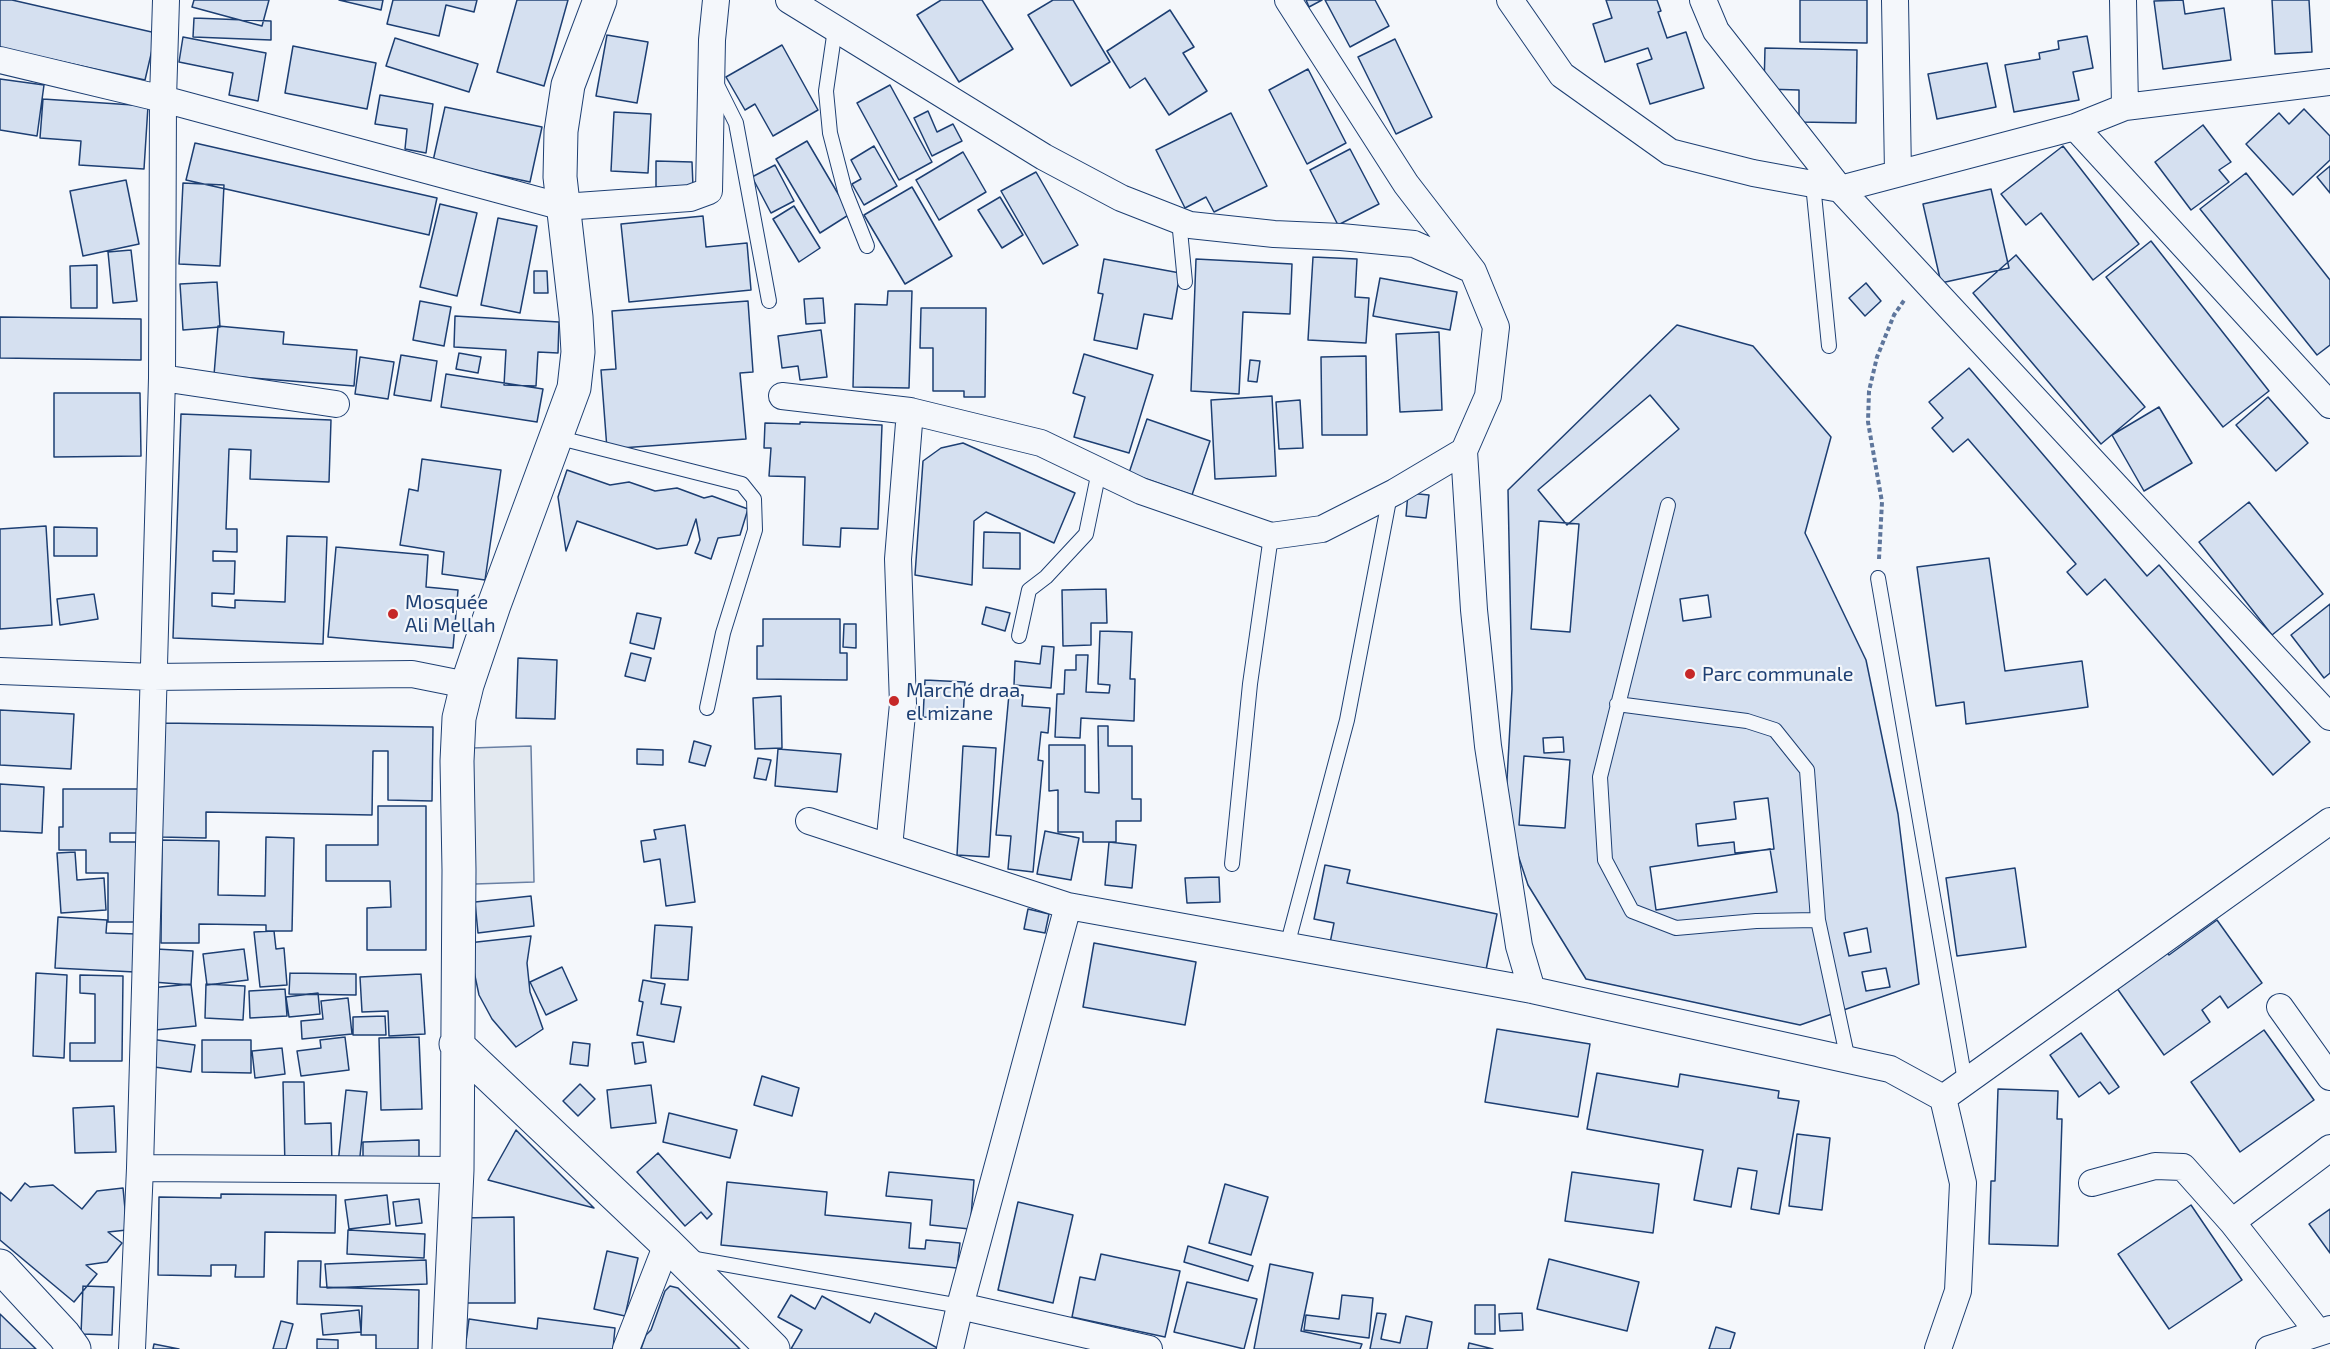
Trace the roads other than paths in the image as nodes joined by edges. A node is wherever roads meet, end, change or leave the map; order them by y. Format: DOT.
graph roads {
  1 [pos="166,0"];
  2 [pos="600,0"];
  3 [pos="716,0"];
  4 [pos="789,0"];
  5 [pos="1288,0"];
  6 [pos="1510,0"];
  7 [pos="1703,0"];
  8 [pos="1895,0"];
  9 [pos="2123,0"];
  10 [pos="835,28"];
  11 [pos="0,60"];
  12 [pos="712,73"];
  13 [pos="2330,82"];
  14 [pos="163,99"];
  15 [pos="2125,106"];
  16 [pos="2075,127"];
  17 [pos="1898,173"];
  18 [pos="1812,184"];
  19 [pos="1840,189"];
  20 [pos="563,207"];
  21 [pos="1179,220"];
  22 [pos="867,246"];
  23 [pos="1473,271"];
  24 [pos="1185,282"];
  25 [pos="769,301"];
  26 [pos="1829,346"];
  27 [pos="162,378"];
  28 [pos="782,396"];
  29 [pos="336,404"];
  30 [pos="2330,405"];
  31 [pos="910,411"];
  32 [pos="556,437"];
  33 [pos="1464,451"];
  34 [pos="1100,471"];
  35 [pos="1390,495"];
  36 [pos="1668,505"];
  37 [pos="1271,536"];
  38 [pos="1878,578"];
  39 [pos="1018,636"];
  40 [pos="0,671"];
  41 [pos="153,677"];
  42 [pos="467,685"];
  43 [pos="1617,704"];
  44 [pos="707,708"];
  45 [pos="2330,717"];
  46 [pos="809,821"];
  47 [pos="2330,821"];
  48 [pos="889,847"];
  49 [pos="1232,864"];
  50 [pos="1068,906"];
  51 [pos="1818,920"];
  52 [pos="1287,946"];
  53 [pos="1532,990"];
  54 [pos="2280,1007"];
  55 [pos="456,1044"];
  56 [pos="1848,1060"];
  57 [pos="2330,1077"];
  58 [pos="1965,1081"];
  59 [pos="1942,1098"];
  60 [pos="2330,1148"];
  61 [pos="140,1168"];
  62 [pos="457,1170"];
  63 [pos="2092,1183"];
  64 [pos="2232,1222"];
  65 [pos="673,1250"];
  66 [pos="0,1266"];
  67 [pos="960,1306"];
  68 [pos="2324,1331"];
  69 [pos="74,1349"];
  70 [pos="132,1349"];
  71 [pos="449,1349"];
  72 [pos="626,1349"];
  73 [pos="773,1349"];
  74 [pos="950,1349"];
  75 [pos="1149,1349"];
  76 [pos="1938,1349"];
  77 [pos="2269,1349"];
  1 -- 14 [label="street"];
  2 -- 20 [label="main road"];
  3 -- 12 [label="street"];
  4 -- 10 [label="street"];
  5 -- 23 [label="street"];
  6 -- 18 [label="street"];
  7 -- 19 [label="street"];
  8 -- 17 [label="street"];
  9 -- 15 [label="street"];
  10 -- 21 [label="street"];
  10 -- 22 [label="lane"];
  11 -- 14 [label="street"];
  12 -- 20 [label="street"];
  12 -- 25 [label="lane"];
  13 -- 15 [label="street"];
  14 -- 20 [label="street"];
  14 -- 27 [label="street"];
  15 -- 16 [label="street"];
  16 -- 17 [label="street"];
  16 -- 30 [label="street"];
  17 -- 19 [label="street"];
  18 -- 19 [label="street"];
  18 -- 26 [label="lane"];
  19 -- 45 [label="street"];
  20 -- 32 [label="main road"];
  21 -- 23 [label="street"];
  21 -- 24 [label="lane"];
  23 -- 33 [label="street"];
  27 -- 29 [label="street"];
  27 -- 41 [label="street"];
  28 -- 31 [label="street"];
  31 -- 34 [label="street"];
  31 -- 48 [label="street"];
  32 -- 42 [label="main road"];
  32 -- 44 [label="lane"];
  33 -- 35 [label="street"];
  33 -- 53 [label="street"];
  34 -- 37 [label="street"];
  34 -- 39 [label="lane"];
  35 -- 37 [label="street"];
  35 -- 52 [label="lane"];
  36 -- 43 [label="lane"];
  37 -- 49 [label="lane"];
  38 -- 58 [label="lane"];
  40 -- 41 [label="street"];
  41 -- 42 [label="street"];
  41 -- 61 [label="street"];
  42 -- 55 [label="main road"];
  43 -- 51 [label="lane"];
  43 -- 51 [label="lane"];
  46 -- 48 [label="street"];
  47 -- 58 [label="street"];
  48 -- 50 [label="street"];
  50 -- 52 [label="street"];
  50 -- 67 [label="street"];
  51 -- 56 [label="lane"];
  52 -- 53 [label="street"];
  53 -- 56 [label="street"];
  54 -- 57 [label="street"];
  55 -- 62 [label="main road"];
  55 -- 65 [label="main road"];
  56 -- 59 [label="street"];
  58 -- 59 [label="street"];
  59 -- 76 [label="street"];
  60 -- 64 [label="street"];
  61 -- 62 [label="street"];
  61 -- 70 [label="street"];
  62 -- 71 [label="main road"];
  63 -- 64 [label="street"];
  64 -- 68 [label="street"];
  65 -- 67 [label="lane"];
  65 -- 72 [label="street"];
  65 -- 73 [label="main road"];
  66 -- 69 [label="main road"];
  67 -- 74 [label="street"];
  67 -- 75 [label="street"];
  68 -- 77 [label="street"];
}
